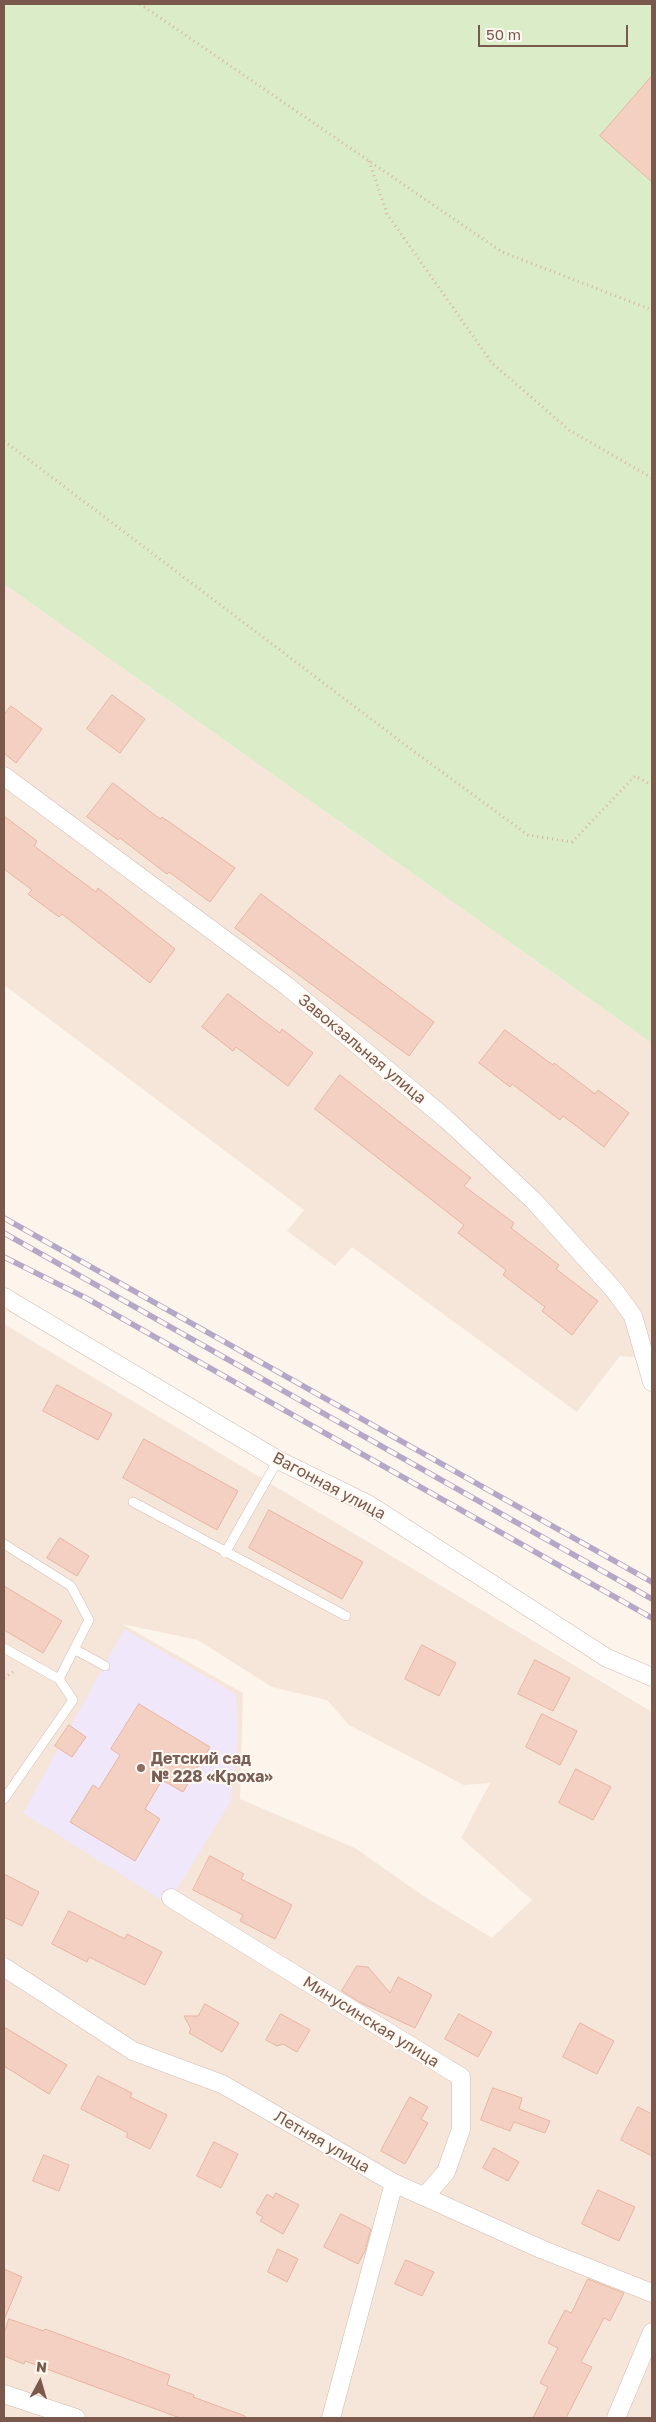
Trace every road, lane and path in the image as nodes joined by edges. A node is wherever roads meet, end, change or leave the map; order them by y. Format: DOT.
graph roads {
  1 [pos="140,4"];
  2 [pos="369,161"];
  3 [pos="652,310"];
  4 [pos="4,441"];
  5 [pos="652,478"];
  6 [pos="4,776"];
  7 [pos="652,786"];
  8 [pos="4,1297"];
  9 [pos="652,1382"];
  10 [pos="278,1460"];
  11 [pos="133,1502"];
  12 [pos="4,1544"];
  13 [pos="225,1552"];
  14 [pos="346,1616"];
  15 [pos="4,1648"];
  16 [pos="74,1649"];
  17 [pos="105,1666"];
  18 [pos="652,1677"];
  19 [pos="59,1679"];
  20 [pos="4,1798"];
  21 [pos="171,1898"];
  22 [pos="4,1967"];
  23 [pos="394,2184"];
  24 [pos="425,2196"];
  25 [pos="652,2293"];
  26 [pos="652,2332"];
  27 [pos="4,2394"];
  28 [pos="76,2418"];
  29 [pos="332,2418"];
  30 [pos="616,2418"];
  1 -- 2 [label="path"];
  2 -- 3 [label="path"];
  2 -- 5 [label="path"];
  4 -- 7 [label="path"];
  6 -- 9 [label="street, Завокзальная улица"];
  8 -- 10 [label="street, Вагонная улица"];
  10 -- 13 [label="lane"];
  10 -- 18 [label="street, Вагонная улица"];
  11 -- 13 [label="lane"];
  12 -- 16 [label="lane"];
  13 -- 14 [label="lane"];
  15 -- 19 [label="lane"];
  16 -- 17 [label="lane"];
  16 -- 19 [label="lane"];
  19 -- 20 [label="lane"];
  21 -- 24 [label="street, Минусинская улица"];
  22 -- 23 [label="street, Летняя улица"];
  23 -- 24 [label="street, Летняя улица"];
  23 -- 29 [label="street"];
  24 -- 25 [label="street, Летняя улица"];
  26 -- 30 [label="street"];
  27 -- 28 [label="street"];
}
